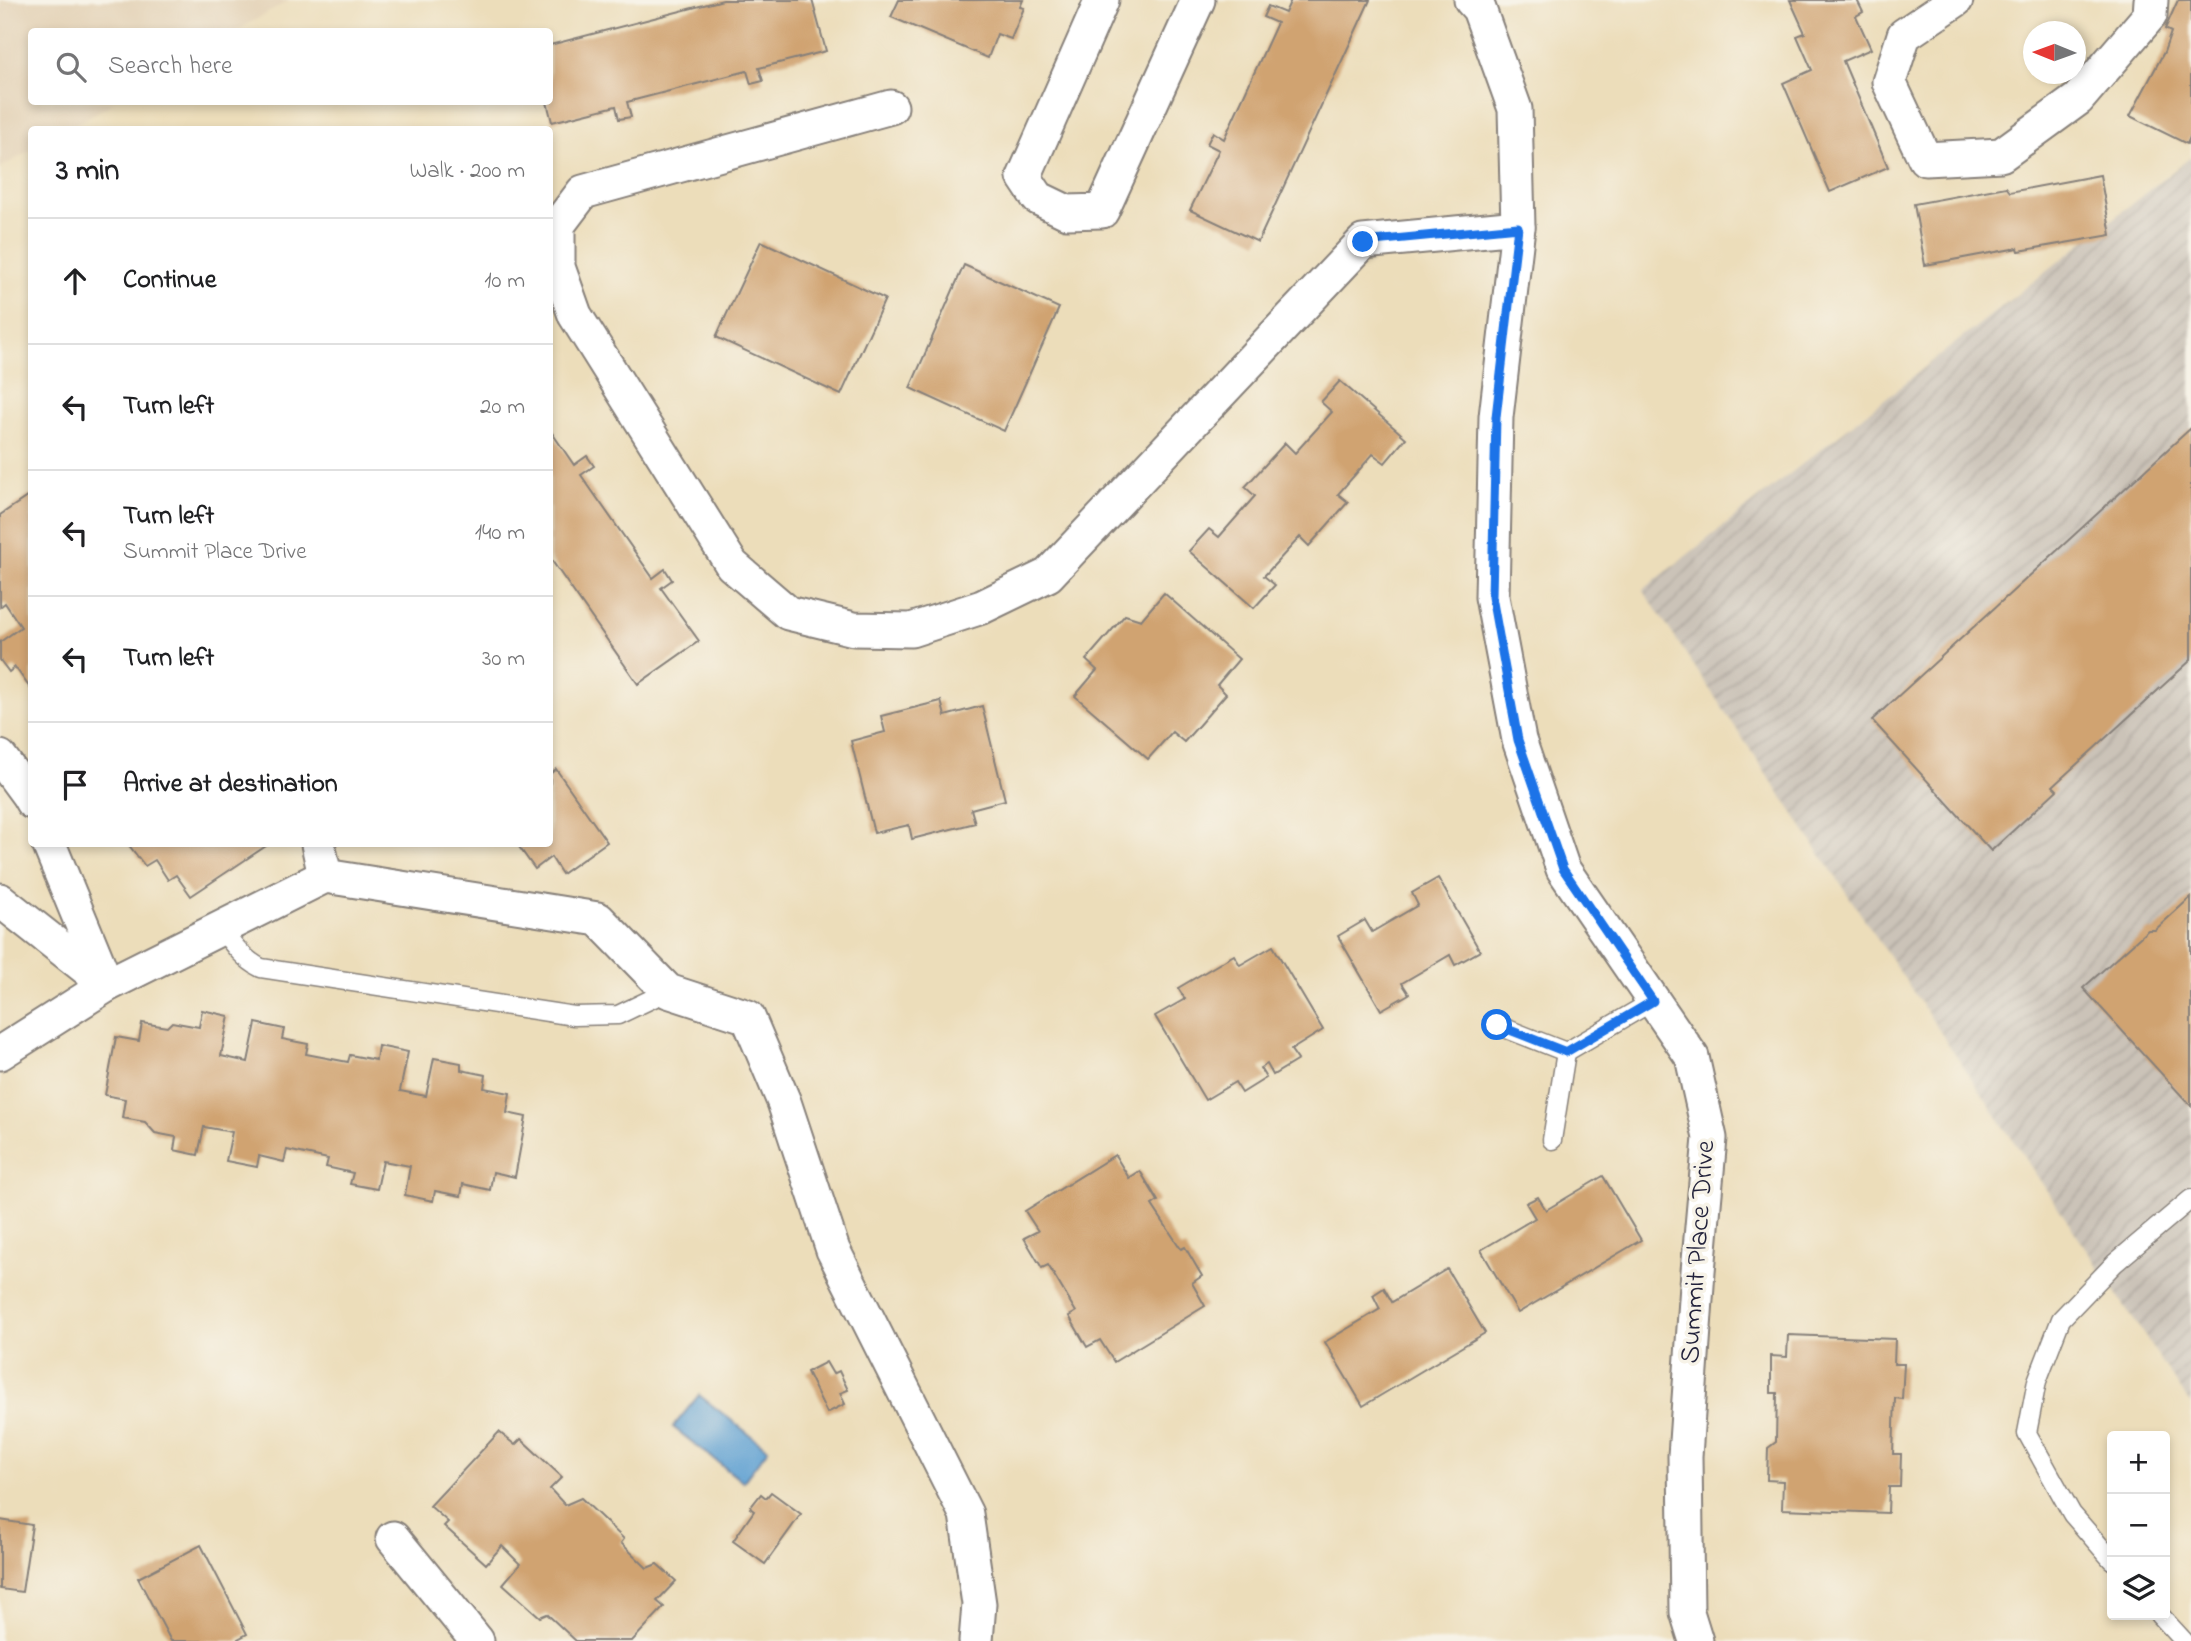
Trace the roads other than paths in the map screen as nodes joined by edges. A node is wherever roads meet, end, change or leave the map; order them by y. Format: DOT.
graph roads {
  1 [pos="1102,0"];
  2 [pos="1198,0"];
  3 [pos="1471,0"];
  4 [pos="1956,0"];
  5 [pos="2151,0"];
  6 [pos="891,107"];
  7 [pos="1518,227"];
  8 [pos="0,757"];
  9 [pos="28,795"];
  10 [pos="50,847"];
  11 [pos="319,847"];
  12 [pos="324,876"];
  13 [pos="0,900"];
  14 [pos="220,927"];
  15 [pos="107,985"];
  16 [pos="668,991"];
  17 [pos="1653,1001"];
  18 [pos="1497,1025"];
  19 [pos="1566,1052"];
  20 [pos="0,1053"];
  21 [pos="1552,1140"];
  22 [pos="2191,1199"];
  23 [pos="393,1538"];
  24 [pos="2109,1557"];
  25 [pos="2165,1620"];
  26 [pos="477,1641"];
  27 [pos="975,1641"];
  28 [pos="1696,1641"];
  29 [pos="2183,1641"];
  1 -- 2 [label="street"];
  3 -- 7 [label="street, Summit Place Drive"];
  4 -- 5 [label="street"];
  6 -- 7 [label="street"];
  7 -- 17 [label="street, Summit Place Drive"];
  8 -- 9 [label="street"];
  10 -- 15 [label="street"];
  11 -- 12 [label="street"];
  12 -- 14 [label="street"];
  12 -- 16 [label="street"];
  13 -- 15 [label="street"];
  14 -- 15 [label="street"];
  14 -- 16 [label="lane"];
  15 -- 20 [label="street"];
  16 -- 27 [label="street"];
  17 -- 19 [label="lane"];
  17 -- 28 [label="street, Summit Place Drive"];
  18 -- 19 [label="lane"];
  19 -- 21 [label="lane"];
  22 -- 24 [label="lane"];
  23 -- 26 [label="street"];
  25 -- 29 [label="lane"];
}
